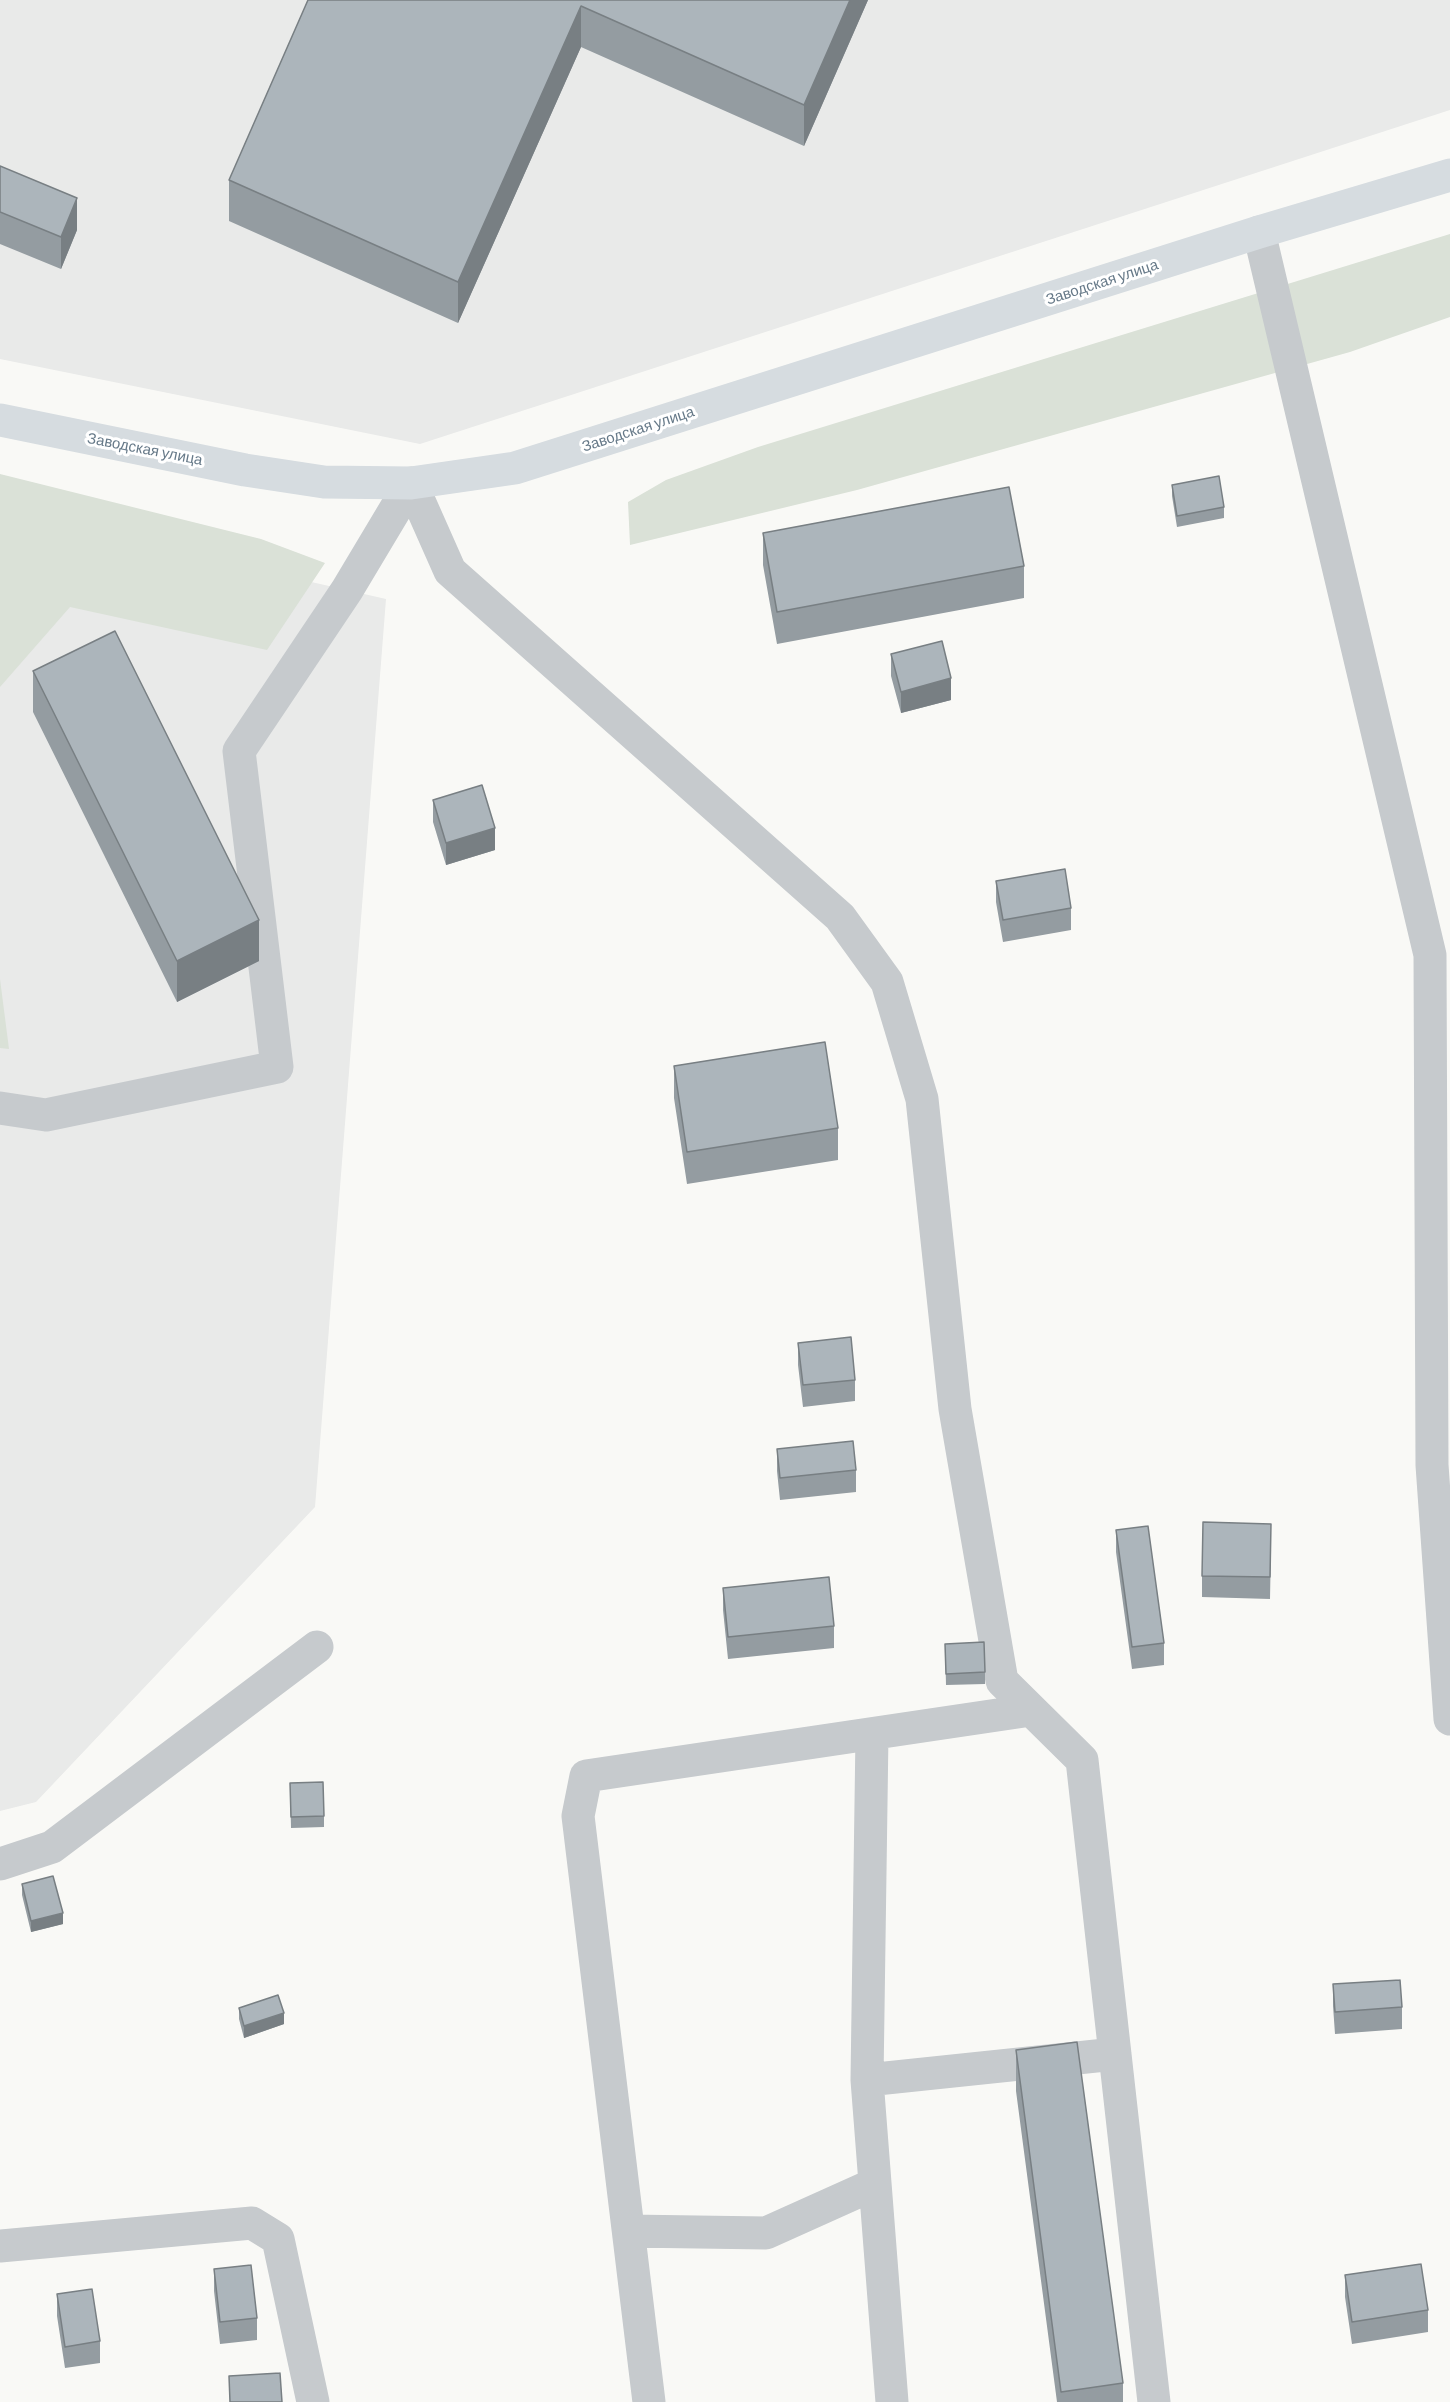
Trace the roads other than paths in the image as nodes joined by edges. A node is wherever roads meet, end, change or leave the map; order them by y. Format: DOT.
graph roads {
  1 [pos="1450,175"];
  2 [pos="1259,232"];
  3 [pos="0,420"];
  4 [pos="411,483"];
  5 [pos="0,1108"];
  6 [pos="316,1647"];
  7 [pos="1030,1710"];
  8 [pos="1450,1719"];
  9 [pos="872,1734"];
  10 [pos="0,1864"];
  11 [pos="1115,2054"];
  12 [pos="867,2080"];
  13 [pos="875,2184"];
  14 [pos="629,2231"];
  15 [pos="0,2246"];
  16 [pos="313,2402"];
  17 [pos="650,2402"];
  18 [pos="892,2402"];
  19 [pos="1154,2402"];
  1 -- 2 [label="main road, Заводская улица"];
  2 -- 4 [label="main road, Заводская улица"];
  2 -- 8 [label="street"];
  3 -- 4 [label="main road, Заводская улица"];
  4 -- 5 [label="street"];
  4 -- 7 [label="street"];
  6 -- 10 [label="street"];
  7 -- 9 [label="street"];
  7 -- 11 [label="street"];
  9 -- 12 [label="street"];
  9 -- 14 [label="street"];
  11 -- 12 [label="street"];
  11 -- 19 [label="street"];
  12 -- 13 [label="street"];
  13 -- 14 [label="street"];
  13 -- 18 [label="street"];
  14 -- 17 [label="street"];
  15 -- 16 [label="street"];
}
